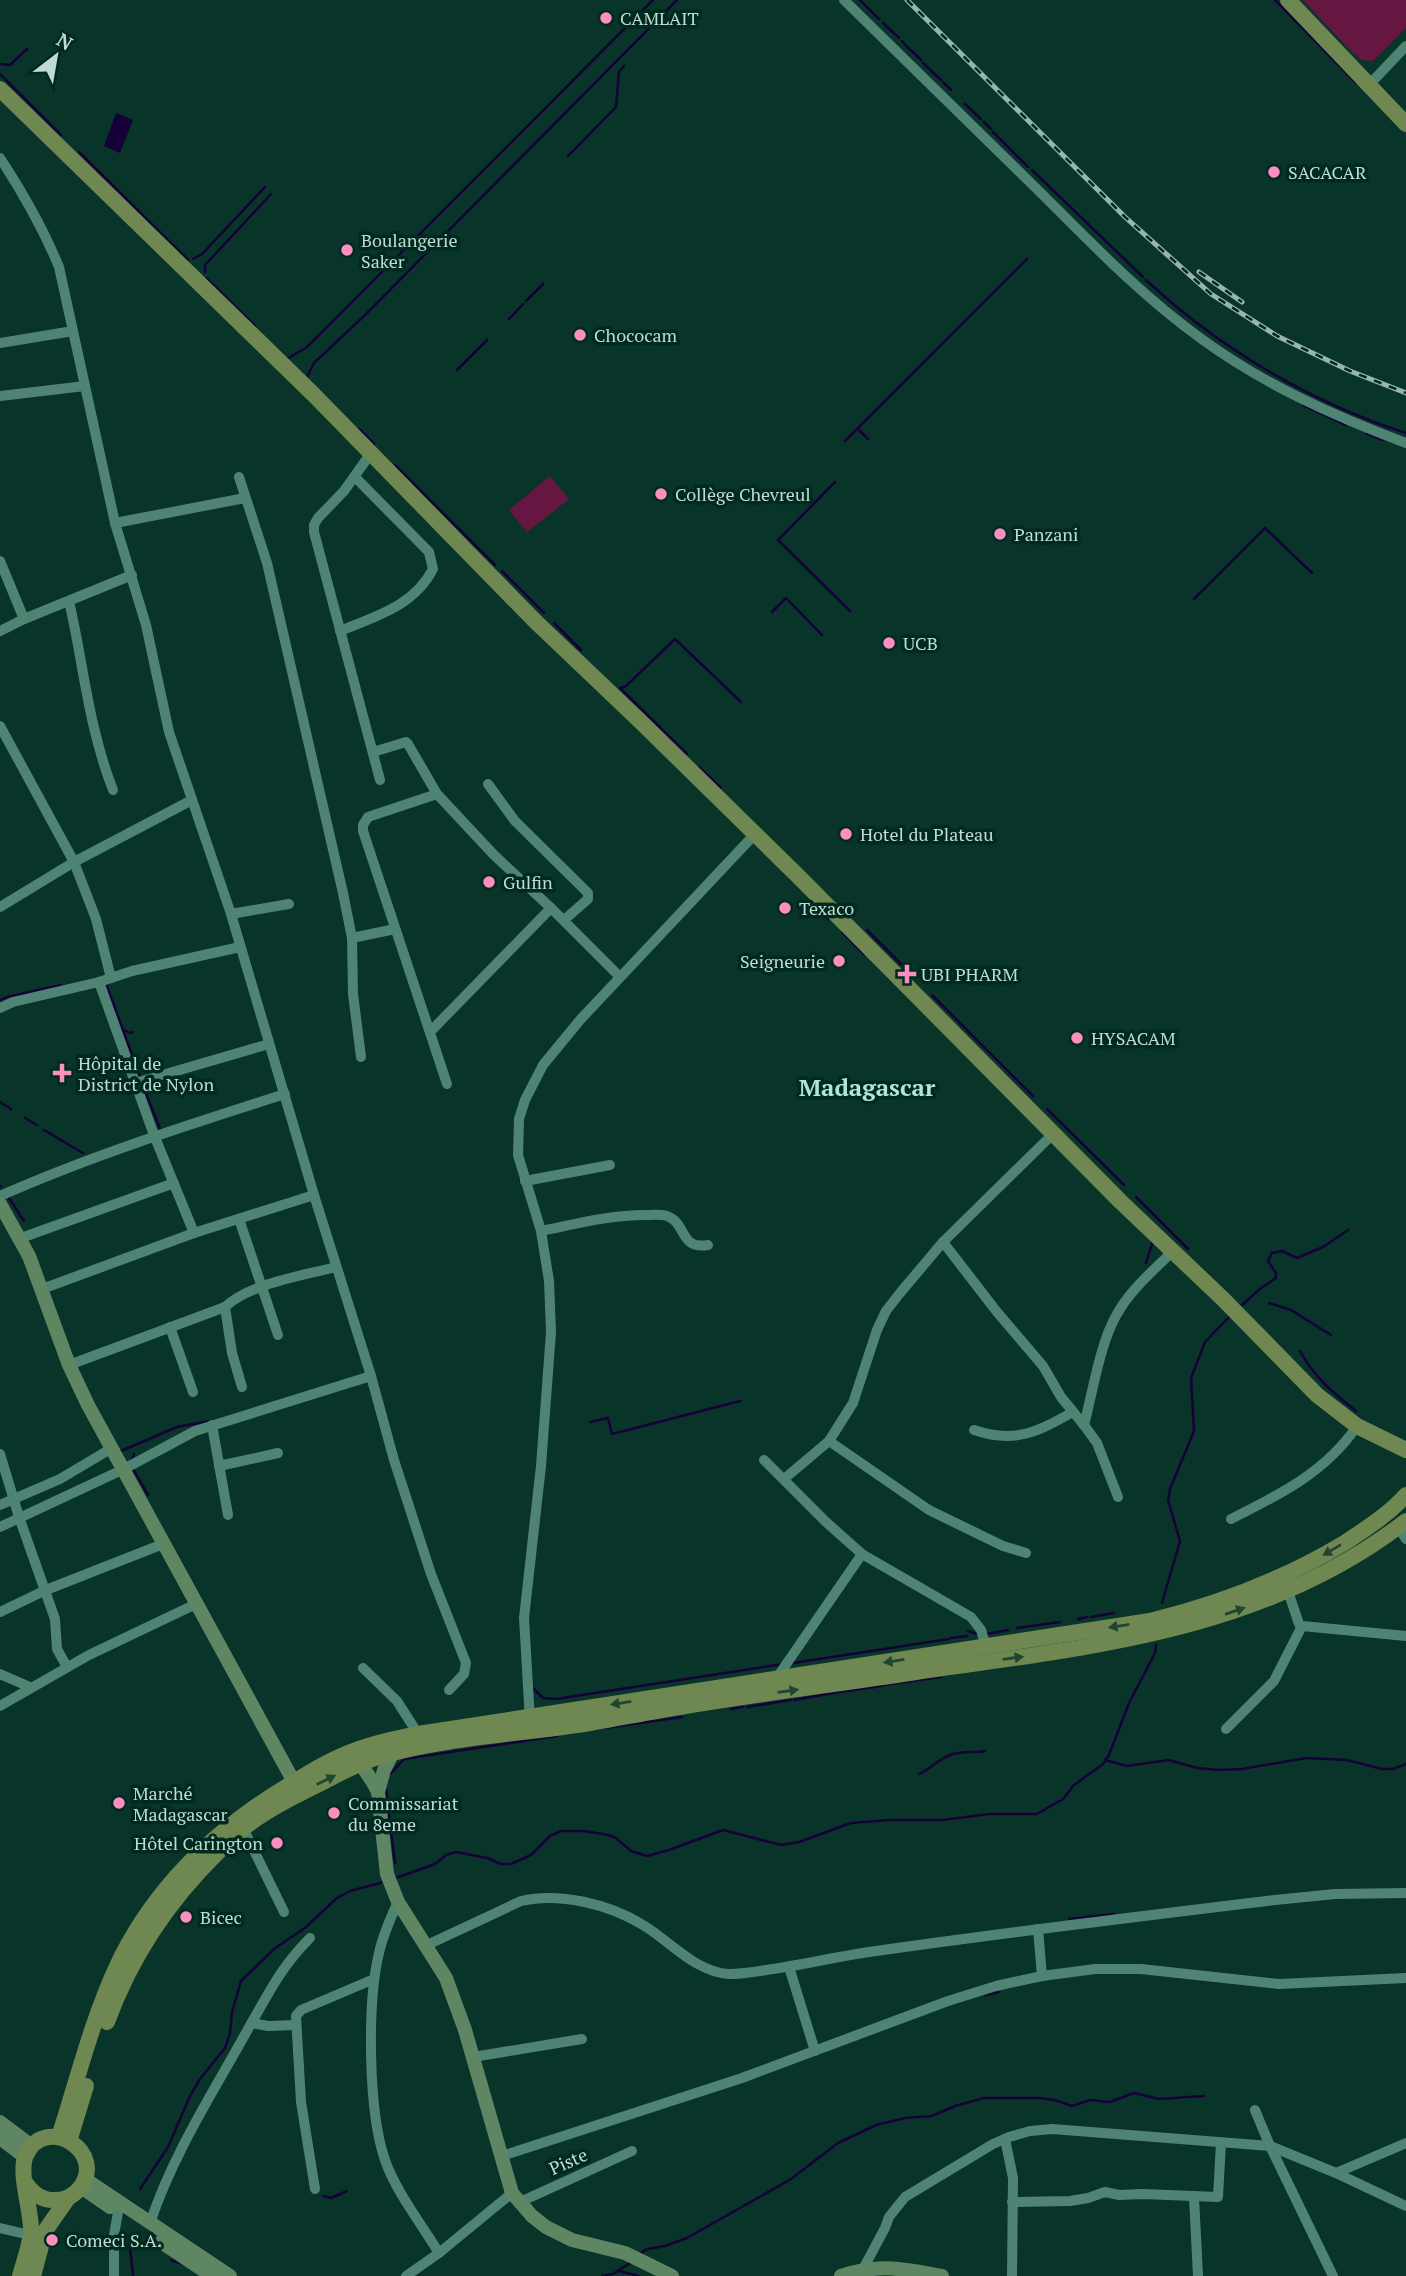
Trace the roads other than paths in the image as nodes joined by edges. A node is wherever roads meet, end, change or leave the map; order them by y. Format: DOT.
graph roads {
  1 [pos="844,0"];
  2 [pos="1288,0"];
  3 [pos="1406,46"];
  4 [pos="1369,85"];
  5 [pos="0,89"];
  6 [pos="1406,124"];
  7 [pos="0,158"];
  8 [pos="73,331"];
  9 [pos="0,343"];
  10 [pos="85,386"];
  11 [pos="0,396"];
  12 [pos="1406,443"];
  13 [pos="370,455"];
  14 [pos="358,473"];
  15 [pos="239,477"];
  16 [pos="245,498"];
  17 [pos="115,523"];
  18 [pos="0,561"];
  19 [pos="132,575"];
  20 [pos="69,601"];
  21 [pos="24,619"];
  22 [pos="0,631"];
  23 [pos="340,631"];
  24 [pos="0,726"];
  25 [pos="373,752"];
  26 [pos="380,780"];
  27 [pos="488,784"];
  28 [pos="113,790"];
  29 [pos="437,794"];
  30 [pos="192,800"];
  31 [pos="755,834"];
  32 [pos="74,862"];
  33 [pos="289,904"];
  34 [pos="0,906"];
  35 [pos="551,908"];
  36 [pos="231,914"];
  37 [pos="564,920"];
  38 [pos="394,929"];
  39 [pos="352,939"];
  40 [pos="240,947"];
  41 [pos="619,976"];
  42 [pos="111,978"];
  43 [pos="99,982"];
  44 [pos="0,1008"];
  45 [pos="430,1032"];
  46 [pos="270,1044"];
  47 [pos="361,1057"];
  48 [pos="135,1083"];
  49 [pos="447,1084"];
  50 [pos="285,1094"];
  51 [pos="1053,1134"];
  52 [pos="154,1135"];
  53 [pos="610,1165"];
  54 [pos="525,1181"];
  55 [pos="174,1182"];
  56 [pos="314,1195"];
  57 [pos="0,1196"];
  58 [pos="0,1205"];
  59 [pos="239,1219"];
  60 [pos="541,1231"];
  61 [pos="194,1233"];
  62 [pos="21,1238"];
  63 [pos="943,1241"];
  64 [pos="708,1245"];
  65 [pos="1172,1252"];
  66 [pos="336,1267"];
  67 [pos="262,1287"];
  68 [pos="42,1289"];
  69 [pos="225,1307"];
  70 [pos="170,1327"];
  71 [pos="278,1335"];
  72 [pos="69,1365"];
  73 [pos="371,1376"];
  74 [pos="242,1387"];
  75 [pos="193,1392"];
  76 [pos="1073,1412"];
  77 [pos="212,1425"];
  78 [pos="1084,1425"];
  79 [pos="1357,1426"];
  80 [pos="974,1430"];
  81 [pos="1373,1434"];
  82 [pos="1406,1436"];
  83 [pos="829,1441"];
  84 [pos="1406,1450"];
  85 [pos="278,1453"];
  86 [pos="0,1454"];
  87 [pos="117,1456"];
  88 [pos="764,1460"];
  89 [pos="219,1466"];
  90 [pos="784,1479"];
  91 [pos="1406,1495"];
  92 [pos="1118,1497"];
  93 [pos="0,1506"];
  94 [pos="17,1506"];
  95 [pos="228,1515"];
  96 [pos="1231,1519"];
  97 [pos="0,1527"];
  98 [pos="1403,1529"];
  99 [pos="1360,1533"];
  100 [pos="163,1544"];
  101 [pos="1370,1547"];
  102 [pos="1026,1553"];
  103 [pos="862,1554"];
  104 [pos="46,1590"];
  105 [pos="1288,1591"];
  106 [pos="196,1604"];
  107 [pos="0,1612"];
  108 [pos="1302,1626"];
  109 [pos="1406,1636"];
  110 [pos="986,1647"];
  111 [pos="67,1667"];
  112 [pos="363,1668"];
  113 [pos="0,1674"];
  114 [pos="776,1679"];
  115 [pos="30,1688"];
  116 [pos="449,1690"];
  117 [pos="0,1706"];
  118 [pos="531,1724"];
  119 [pos="1226,1729"];
  120 [pos="418,1734"];
  121 [pos="393,1746"];
  122 [pos="357,1757"];
  123 [pos="294,1782"];
  124 [pos="378,1791"];
  125 [pos="243,1828"];
  126 [pos="1406,1893"];
  127 [pos="395,1896"];
  128 [pos="284,1912"];
  129 [pos="1038,1929"];
  130 [pos="310,1938"];
  131 [pos="425,1946"];
  132 [pos="789,1967"];
  133 [pos="1042,1976"];
  134 [pos="1406,1978"];
  135 [pos="374,1979"];
  136 [pos="252,2022"];
  137 [pos="296,2025"];
  138 [pos="582,2039"];
  139 [pos="815,2051"];
  140 [pos="473,2057"];
  141 [pos="1255,2110"];
  142 [pos="0,2122"];
  143 [pos="0,2138"];
  144 [pos="1005,2138"];
  145 [pos="64,2139"];
  146 [pos="1221,2143"];
  147 [pos="1406,2143"];
  148 [pos="1270,2146"];
  149 [pos="29,2151"];
  150 [pos="632,2151"];
  151 [pos="502,2156"];
  152 [pos="1336,2173"];
  153 [pos="25,2182"];
  154 [pos="78,2188"];
  155 [pos="315,2189"];
  156 [pos="1194,2197"];
  157 [pos="516,2198"];
  158 [pos="1012,2203"];
  159 [pos="1406,2206"];
  160 [pos="121,2211"];
  161 [pos="142,2221"];
  162 [pos="0,2228"];
  163 [pos="30,2235"];
  164 [pos="439,2253"];
  165 [pos="863,2269"];
  166 [pos="909,2273"];
  167 [pos="20,2276"];
  168 [pos="33,2276"];
  169 [pos="114,2276"];
  170 [pos="212,2276"];
  171 [pos="230,2276"];
  172 [pos="406,2276"];
  173 [pos="672,2276"];
  174 [pos="841,2276"];
  175 [pos="942,2276"];
  176 [pos="1012,2276"];
  177 [pos="1198,2276"];
  178 [pos="1333,2276"];
  1 -- 12 [label="street"];
  2 -- 4 [label="main road"];
  3 -- 4 [label="street"];
  4 -- 6 [label="main road"];
  5 -- 13 [label="main road"];
  7 -- 8 [label="street"];
  8 -- 9 [label="street"];
  8 -- 10 [label="street"];
  10 -- 11 [label="street"];
  10 -- 17 [label="street"];
  13 -- 14 [label="street"];
  13 -- 31 [label="main road"];
  14 -- 23 [label="street"];
  14 -- 23 [label="street"];
  15 -- 16 [label="street"];
  16 -- 17 [label="street"];
  16 -- 39 [label="street"];
  17 -- 19 [label="street"];
  18 -- 21 [label="street"];
  19 -- 20 [label="street"];
  19 -- 30 [label="street"];
  20 -- 21 [label="street"];
  20 -- 28 [label="street"];
  21 -- 22 [label="street"];
  23 -- 25 [label="street"];
  24 -- 32 [label="street"];
  25 -- 26 [label="street"];
  25 -- 29 [label="street"];
  27 -- 37 [label="street"];
  29 -- 35 [label="street"];
  29 -- 38 [label="street"];
  30 -- 32 [label="street"];
  30 -- 36 [label="street"];
  31 -- 41 [label="street"];
  31 -- 51 [label="main road"];
  32 -- 34 [label="street"];
  32 -- 42 [label="street"];
  33 -- 36 [label="street"];
  35 -- 37 [label="street"];
  35 -- 45 [label="street"];
  36 -- 40 [label="street"];
  37 -- 41 [label="street"];
  38 -- 39 [label="street"];
  38 -- 45 [label="street"];
  39 -- 47 [label="street"];
  40 -- 42 [label="street"];
  40 -- 46 [label="street"];
  41 -- 54 [label="street"];
  42 -- 43 [label="street"];
  43 -- 44 [label="street"];
  43 -- 48 [label="street"];
  45 -- 49 [label="street"];
  46 -- 48 [label="street"];
  46 -- 50 [label="street"];
  48 -- 52 [label="street"];
  50 -- 52 [label="street"];
  50 -- 56 [label="street"];
  51 -- 63 [label="street"];
  51 -- 65 [label="main road"];
  52 -- 55 [label="street"];
  52 -- 57 [label="street"];
  53 -- 54 [label="street"];
  54 -- 60 [label="street"];
  55 -- 61 [label="street"];
  55 -- 62 [label="street"];
  56 -- 59 [label="street"];
  56 -- 66 [label="street"];
  58 -- 62 [label="main road"];
  59 -- 61 [label="street"];
  59 -- 67 [label="street"];
  60 -- 64 [label="street"];
  60 -- 118 [label="street"];
  61 -- 68 [label="street"];
  62 -- 68 [label="main road"];
  63 -- 76 [label="street"];
  63 -- 83 [label="street"];
  65 -- 78 [label="street"];
  65 -- 79 [label="main road"];
  66 -- 67 [label="street"];
  66 -- 73 [label="street"];
  67 -- 69 [label="street"];
  67 -- 71 [label="street"];
  68 -- 72 [label="main road"];
  69 -- 70 [label="street"];
  69 -- 74 [label="street"];
  70 -- 72 [label="street"];
  70 -- 75 [label="street"];
  72 -- 87 [label="main road"];
  73 -- 77 [label="street"];
  73 -- 116 [label="street"];
  76 -- 78 [label="street"];
  76 -- 80 [label="street"];
  77 -- 87 [label="street"];
  77 -- 89 [label="street"];
  78 -- 92 [label="street"];
  79 -- 81 [label="main road"];
  79 -- 96 [label="street"];
  81 -- 82 [label="main road"];
  81 -- 84 [label="main road"];
  83 -- 90 [label="street"];
  83 -- 102 [label="street"];
  85 -- 89 [label="street"];
  86 -- 94 [label="street"];
  87 -- 94 [label="street"];
  87 -- 94 [label="street"];
  87 -- 100 [label="main road"];
  88 -- 90 [label="street"];
  89 -- 95 [label="street"];
  90 -- 103 [label="street"];
  91 -- 99 [label="main road"];
  93 -- 94 [label="street"];
  94 -- 97 [label="street"];
  94 -- 104 [label="street"];
  98 -- 101 [label="main road"];
  99 -- 101 [label="main road"];
  99 -- 110 [label="main road, one-way"];
  100 -- 104 [label="street"];
  100 -- 106 [label="main road"];
  101 -- 105 [label="main road"];
  103 -- 110 [label="street"];
  103 -- 114 [label="street"];
  104 -- 107 [label="street"];
  104 -- 111 [label="street"];
  105 -- 108 [label="street"];
  118 -- 105 [label="main road, one-way"];
  106 -- 111 [label="street"];
  106 -- 123 [label="main road"];
  108 -- 109 [label="street"];
  108 -- 119 [label="street"];
  110 -- 114 [label="main road, one-way"];
  111 -- 115 [label="street"];
  112 -- 120 [label="street"];
  113 -- 115 [label="street"];
  114 -- 118 [label="main road, one-way"];
  115 -- 117 [label="street"];
  118 -- 120 [label="main road"];
  118 -- 121 [label="main road"];
  120 -- 121 [label="main road"];
  121 -- 122 [label="main road"];
  121 -- 124 [label="main road"];
  122 -- 123 [label="main road"];
  122 -- 124 [label="main road"];
  125 -- 122 [label="main road, one-way"];
  123 -- 145 [label="main road"];
  124 -- 127 [label="main road"];
  125 -- 128 [label="street"];
  125 -- 145 [label="main road"];
  126 -- 129 [label="street"];
  127 -- 131 [label="main road"];
  127 -- 135 [label="street"];
  129 -- 132 [label="street"];
  129 -- 133 [label="street"];
  130 -- 136 [label="street"];
  131 -- 132 [label="street"];
  131 -- 140 [label="main road"];
  132 -- 139 [label="street"];
  133 -- 134 [label="street"];
  133 -- 139 [label="street"];
  135 -- 137 [label="street"];
  135 -- 164 [label="street"];
  136 -- 137 [label="street"];
  136 -- 161 [label="street"];
  137 -- 155 [label="street"];
  138 -- 140 [label="street"];
  139 -- 151 [label="street"];
  140 -- 151 [label="main road"];
  141 -- 148 [label="street"];
  142 -- 149 [label="main road"];
  143 -- 149 [label="main road"];
  144 -- 146 [label="street"];
  144 -- 158 [label="street"];
  144 -- 165 [label="street"];
  145 -- 149 [label="main road"];
  145 -- 154 [label="main road"];
  146 -- 148 [label="street"];
  146 -- 156 [label="street"];
  147 -- 152 [label="street"];
  148 -- 152 [label="street"];
  148 -- 178 [label="street"];
  149 -- 153 [label="main road"];
  150 -- 157 [label="street, Piste"];
  151 -- 157 [label="main road"];
  152 -- 159 [label="street"];
  153 -- 154 [label="main road"];
  153 -- 163 [label="main road"];
  154 -- 160 [label="main road"];
  154 -- 168 [label="main road"];
  156 -- 158 [label="street"];
  156 -- 177 [label="street"];
  157 -- 164 [label="street, Piste"];
  157 -- 173 [label="main road"];
  158 -- 176 [label="street"];
  160 -- 161 [label="main road"];
  160 -- 169 [label="street"];
  161 -- 170 [label="main road"];
  161 -- 171 [label="main road"];
  162 -- 163 [label="street"];
  163 -- 167 [label="main road"];
  164 -- 172 [label="street, Piste"];
  165 -- 166 [label="main road"];
  165 -- 174 [label="main road"];
  166 -- 175 [label="main road"];
}
